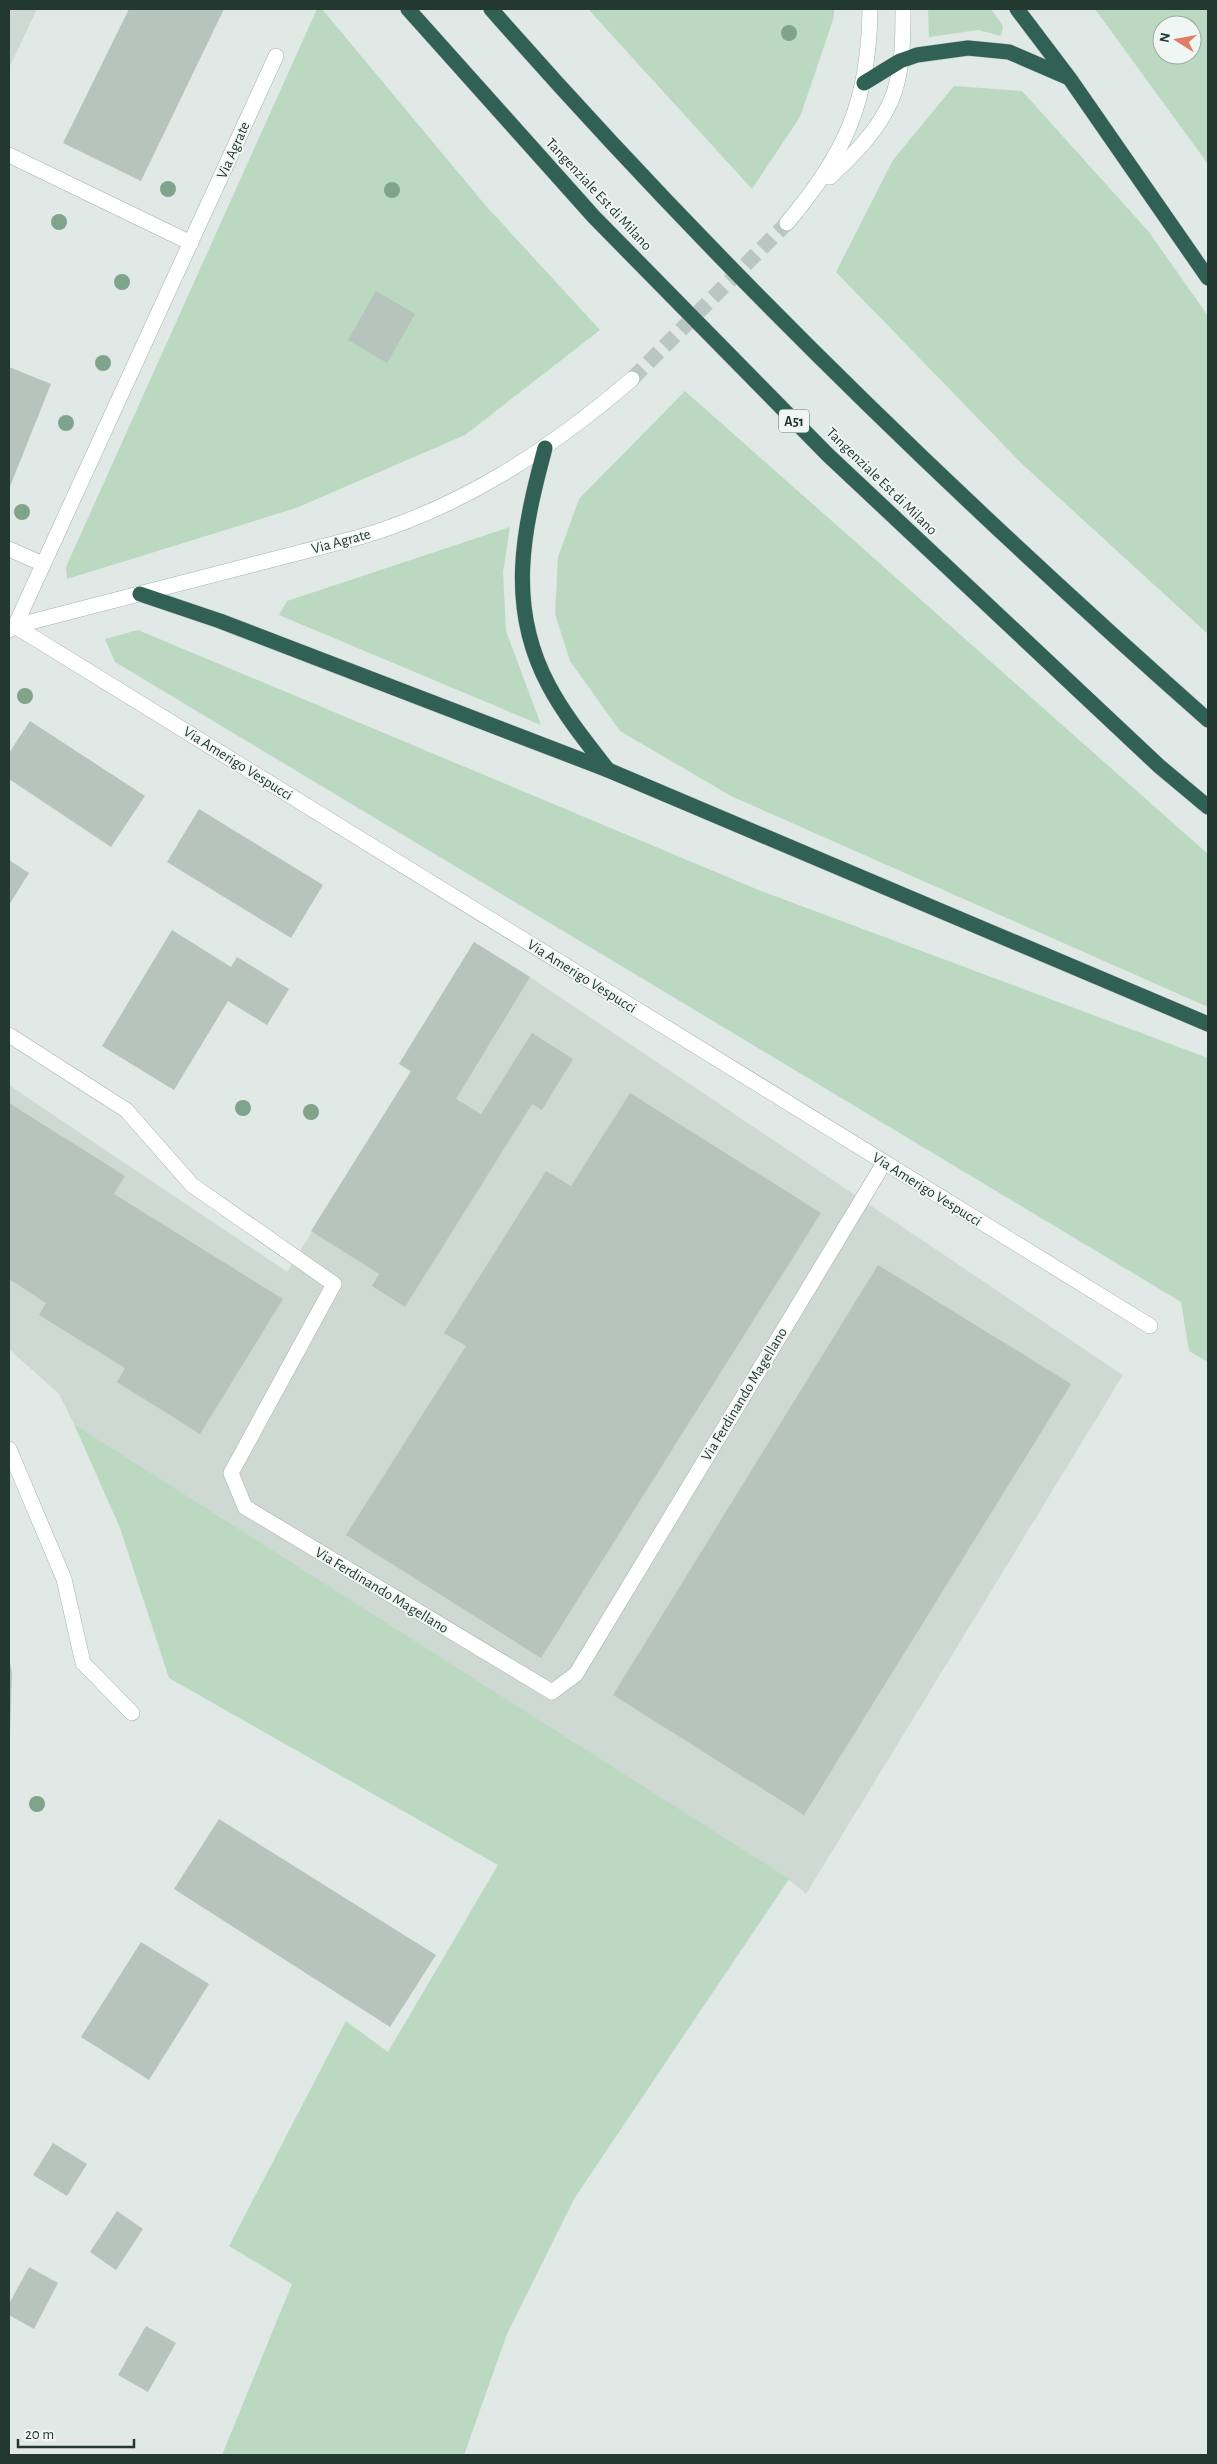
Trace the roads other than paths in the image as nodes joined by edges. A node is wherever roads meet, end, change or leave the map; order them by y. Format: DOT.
graph roads {
  1 [pos="408,9"];
  2 [pos="491,9"];
  3 [pos="870,9"];
  4 [pos="903,9"];
  5 [pos="1017,9"];
  6 [pos="276,56"];
  7 [pos="900,60"];
  8 [pos="1070,79"];
  9 [pos="864,83"];
  10 [pos="9,155"];
  11 [pos="812,193"];
  12 [pos="788,223"];
  13 [pos="191,243"];
  14 [pos="1208,278"];
  15 [pos="632,379"];
  16 [pos="545,448"];
  17 [pos="9,549"];
  18 [pos="43,564"];
  19 [pos="140,594"];
  20 [pos="12,628"];
  21 [pos="1208,720"];
  22 [pos="608,770"];
  23 [pos="1208,807"];
  24 [pos="1208,1024"];
  25 [pos="9,1035"];
  26 [pos="884,1163"];
  27 [pos="1150,1326"];
  28 [pos="9,1450"];
  29 [pos="132,1713"];
  1 -- 23 [label="highway, Tangenziale Est di Milano / A51"];
  2 -- 21 [label="highway"];
  3 -- 9 [label="street"];
  4 -- 7 [label="street"];
  5 -- 8 [label="highway"];
  6 -- 13 [label="street, Via Agrate"];
  7 -- 8 [label="highway"];
  7 -- 9 [label="highway"];
  7 -- 11 [label="street"];
  8 -- 14 [label="highway"];
  9 -- 11 [label="street"];
  10 -- 13 [label="street"];
  11 -- 12 [label="street"];
  13 -- 18 [label="street, Via Agrate"];
  15 -- 16 [label="street, Via Agrate"];
  16 -- 19 [label="street, Via Agrate"];
  16 -- 22 [label="highway"];
  17 -- 18 [label="street"];
  18 -- 20 [label="street, Via Agrate"];
  19 -- 20 [label="street, Via Agrate"];
  19 -- 22 [label="highway"];
  20 -- 26 [label="street, Via Amerigo Vespucci"];
  22 -- 24 [label="highway"];
  25 -- 26 [label="street, Via Ferdinando Magellano"];
  26 -- 27 [label="street, Via Amerigo Vespucci"];
  28 -- 29 [label="street"];
}
